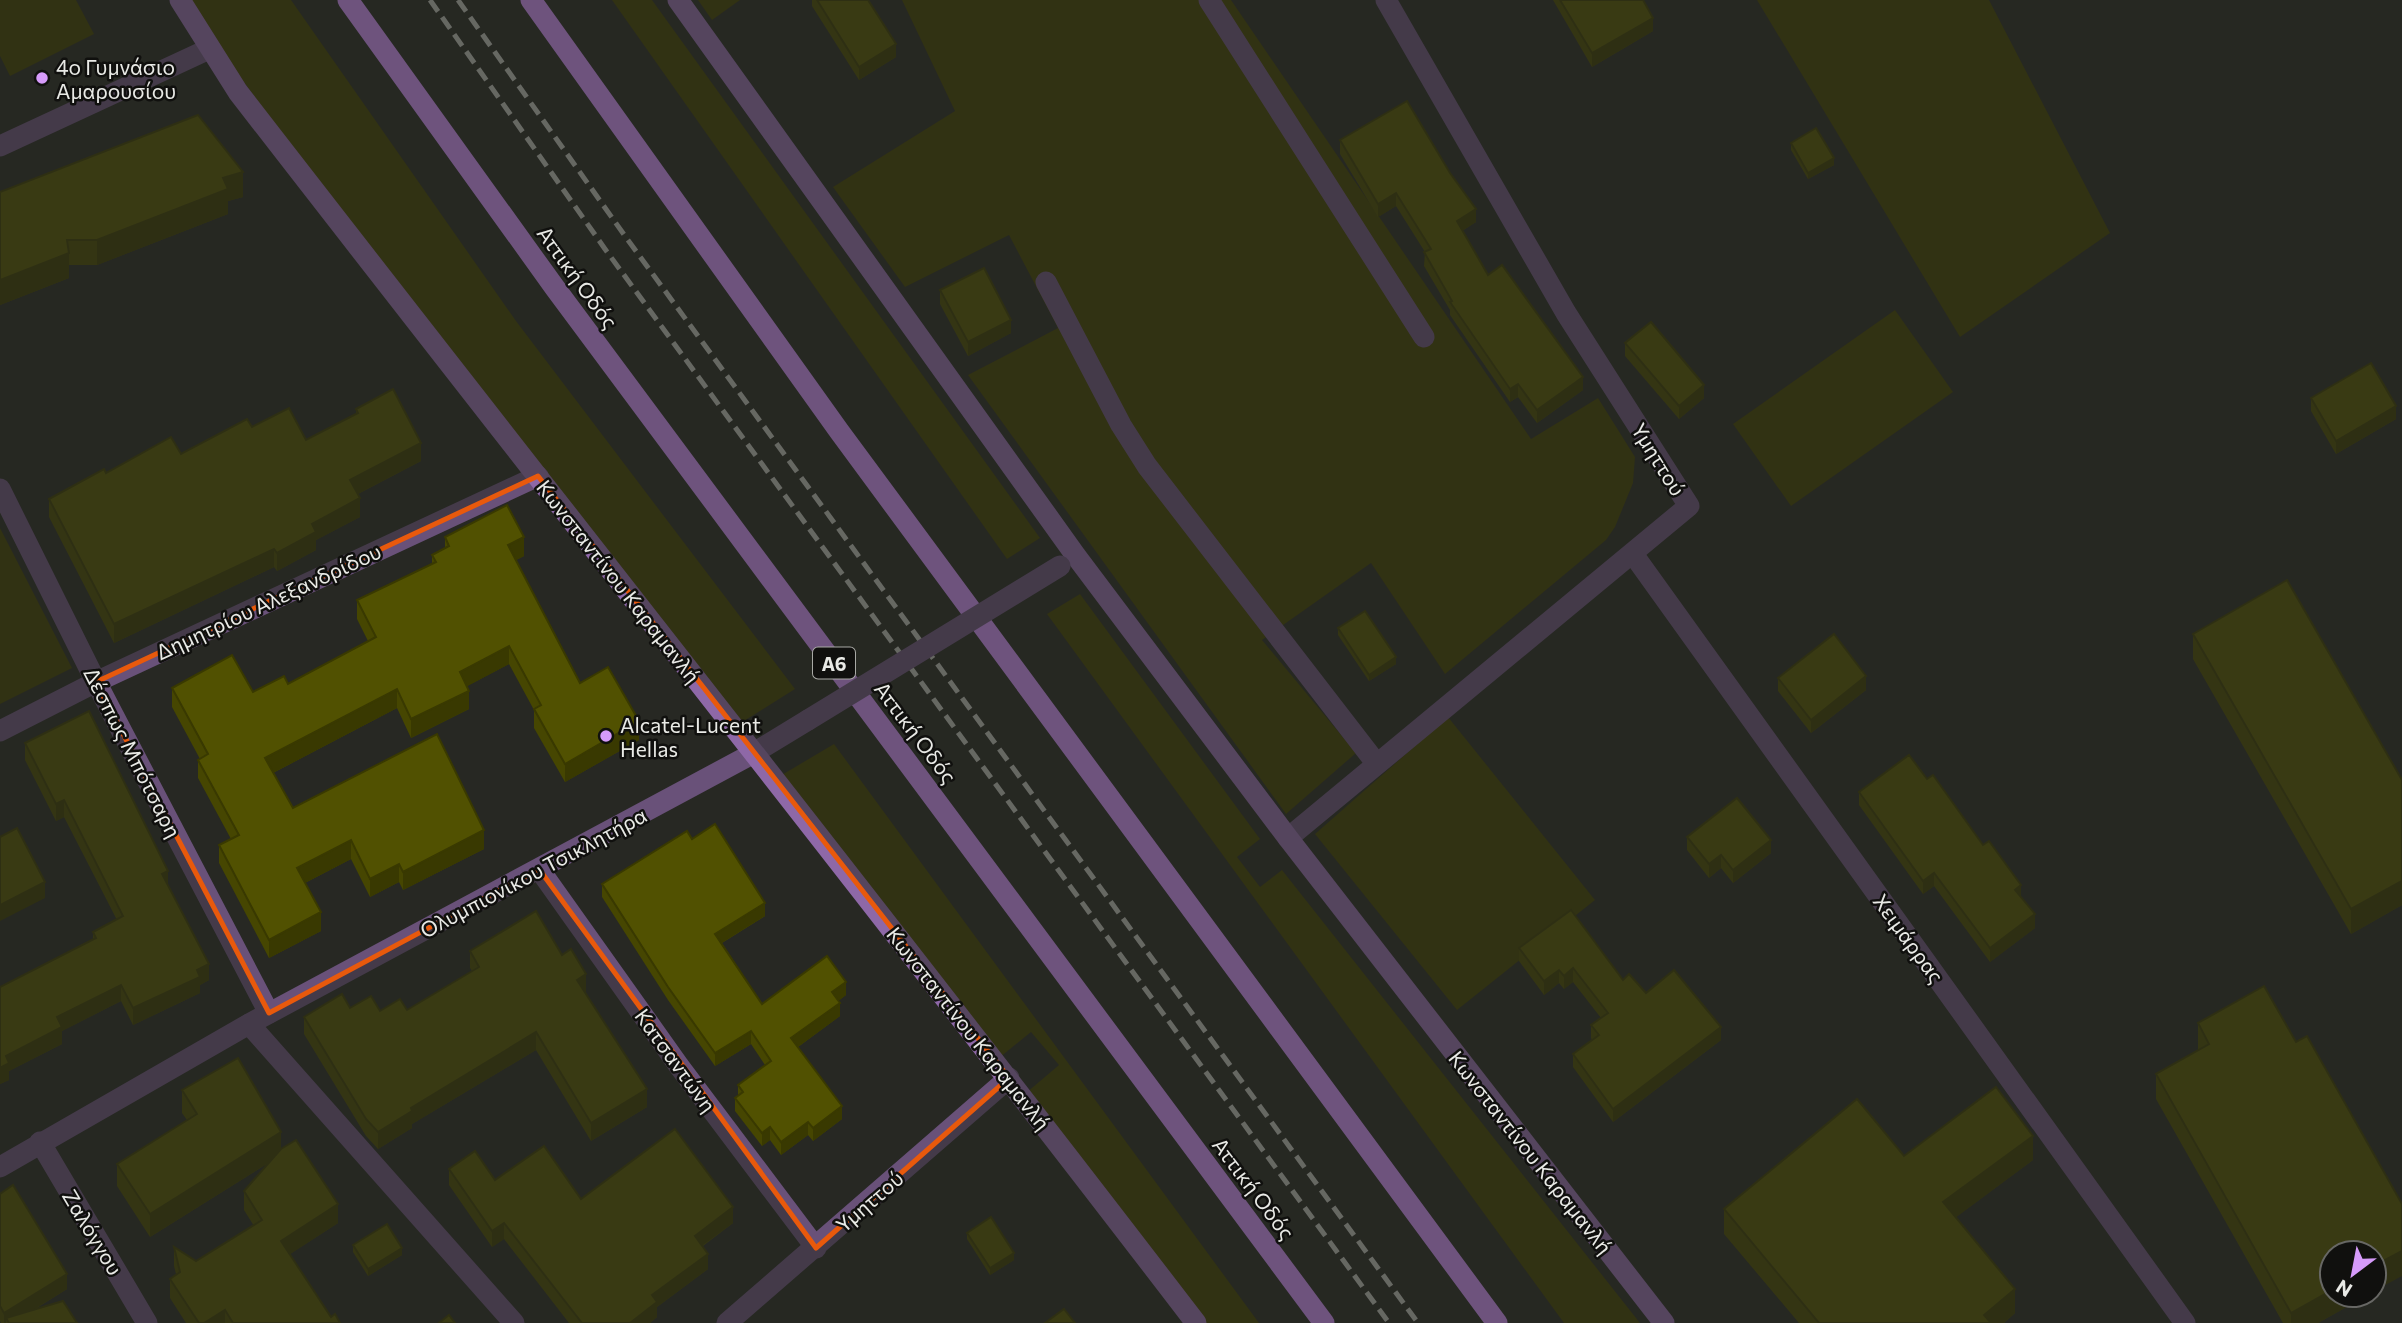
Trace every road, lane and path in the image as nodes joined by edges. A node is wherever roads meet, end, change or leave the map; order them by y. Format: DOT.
graph roads {
  1 [pos="180,0"];
  2 [pos="348,0"];
  3 [pos="531,0"];
  4 [pos="678,0"];
  5 [pos="1209,0"];
  6 [pos="1386,0"];
  7 [pos="209,49"];
  8 [pos="0,146"];
  9 [pos="1046,282"];
  10 [pos="1424,337"];
  11 [pos="538,476"];
  12 [pos="0,489"];
  13 [pos="1633,554"];
  14 [pos="1068,561"];
  15 [pos="96,682"];
  16 [pos="0,731"];
  17 [pos="756,752"];
  18 [pos="1376,763"];
  19 [pos="1287,838"];
  20 [pos="539,869"];
  21 [pos="269,1013"];
  22 [pos="249,1024"];
  23 [pos="1009,1077"];
  24 [pos="40,1142"];
  25 [pos="0,1167"];
  26 [pos="816,1248"];
  27 [pos="147,1323"];
  28 [pos="514,1323"];
  29 [pos="727,1323"];
  30 [pos="1196,1323"];
  31 [pos="1324,1323"];
  32 [pos="1497,1323"];
  33 [pos="1664,1323"];
  34 [pos="2185,1323"];
  1 -- 7 [label="street, Κωνσταντίνου Καραμανλή"];
  2 -- 31 [label="highway, Αττική Οδός / Α6"];
  3 -- 32 [label="highway"];
  4 -- 14 [label="street, Κωνσταντίνου Καραμανλή"];
  5 -- 10 [label="street"];
  6 -- 13 [label="street, Υμηττού"];
  7 -- 8 [label="street"];
  7 -- 11 [label="street, Κωνσταντίνου Καραμανλή"];
  9 -- 18 [label="street"];
  11 -- 15 [label="street, Δημητρίου Αλεξανδρίδου"];
  11 -- 17 [label="street, Κωνσταντίνου Καραμανλή"];
  12 -- 15 [label="street, Δέσπως Μπότσαρη"];
  13 -- 18 [label="street, Υμηττού"];
  13 -- 34 [label="street, Χειμάρρας"];
  14 -- 17 [label="street, Ολυμπιονίκου Τσικλητήρα, bridge"];
  14 -- 19 [label="street, Κωνσταντίνου Καραμανλή"];
  15 -- 16 [label="street, Δημητρίου Αλεξανδρίδου"];
  15 -- 21 [label="street, Δέσπως Μπότσαρη"];
  17 -- 20 [label="street, Ολυμπιονίκου Τσικλητήρα"];
  17 -- 23 [label="street, Κωνσταντίνου Καραμανλή"];
  18 -- 19 [label="street, Υμηττού"];
  19 -- 33 [label="street, Κωνσταντίνου Καραμανλή"];
  20 -- 21 [label="street, Ολυμπιονίκου Τσικλητήρα"];
  20 -- 26 [label="street, Κατσαντώνη"];
  21 -- 22 [label="street, Ολυμπιονίκου Τσικλητήρα"];
  22 -- 24 [label="street, Ολυμπιονίκου Τσικλητήρα"];
  22 -- 28 [label="street"];
  23 -- 26 [label="street, Υμηττού"];
  23 -- 30 [label="street, Κωνσταντίνου Καραμανλή"];
  24 -- 25 [label="street, Ολυμπιονίκου Τσικλητήρα"];
  24 -- 27 [label="street, Ζαλόγγου"];
  26 -- 29 [label="street, Υμηττού"];
}
